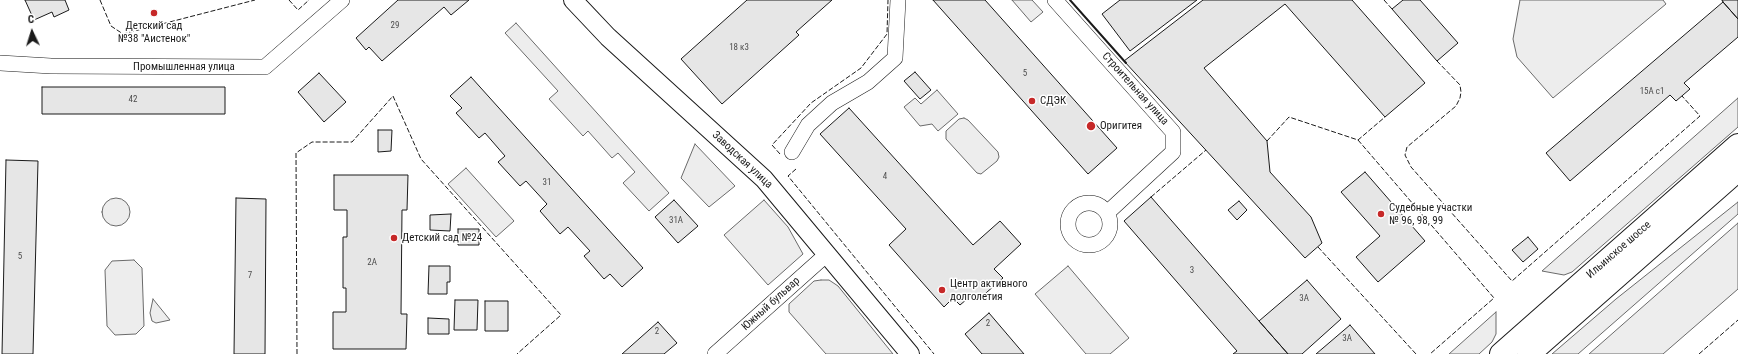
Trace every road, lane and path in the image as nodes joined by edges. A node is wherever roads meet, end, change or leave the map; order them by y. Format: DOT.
graph roads {
  1 [pos="342,0"];
  2 [pos="574,0"];
  3 [pos="898,0"];
  4 [pos="1055,0"];
  5 [pos="0,63"];
  6 [pos="1738,145"];
  7 [pos="792,152"];
  8 [pos="1738,170"];
  9 [pos="1107,213"];
  10 [pos="827,254"];
  11 [pos="716,354"];
  12 [pos="910,354"];
  13 [pos="1500,354"];
  14 [pos="1529,354"];
  1 -- 5 [label="street, Промышленная улица"];
  2 -- 10 [label="street, Заводская улица"];
  3 -- 7 [label="street"];
  4 -- 9 [label="street, Строительная улица"];
  6 -- 13 [label="main road, Ильинское шоссе"];
  8 -- 14 [label="main road, Ильинское шоссе"];
  10 -- 11 [label="street, Южный бульвар"];
  10 -- 12 [label="street, Заводская улица"];
}
